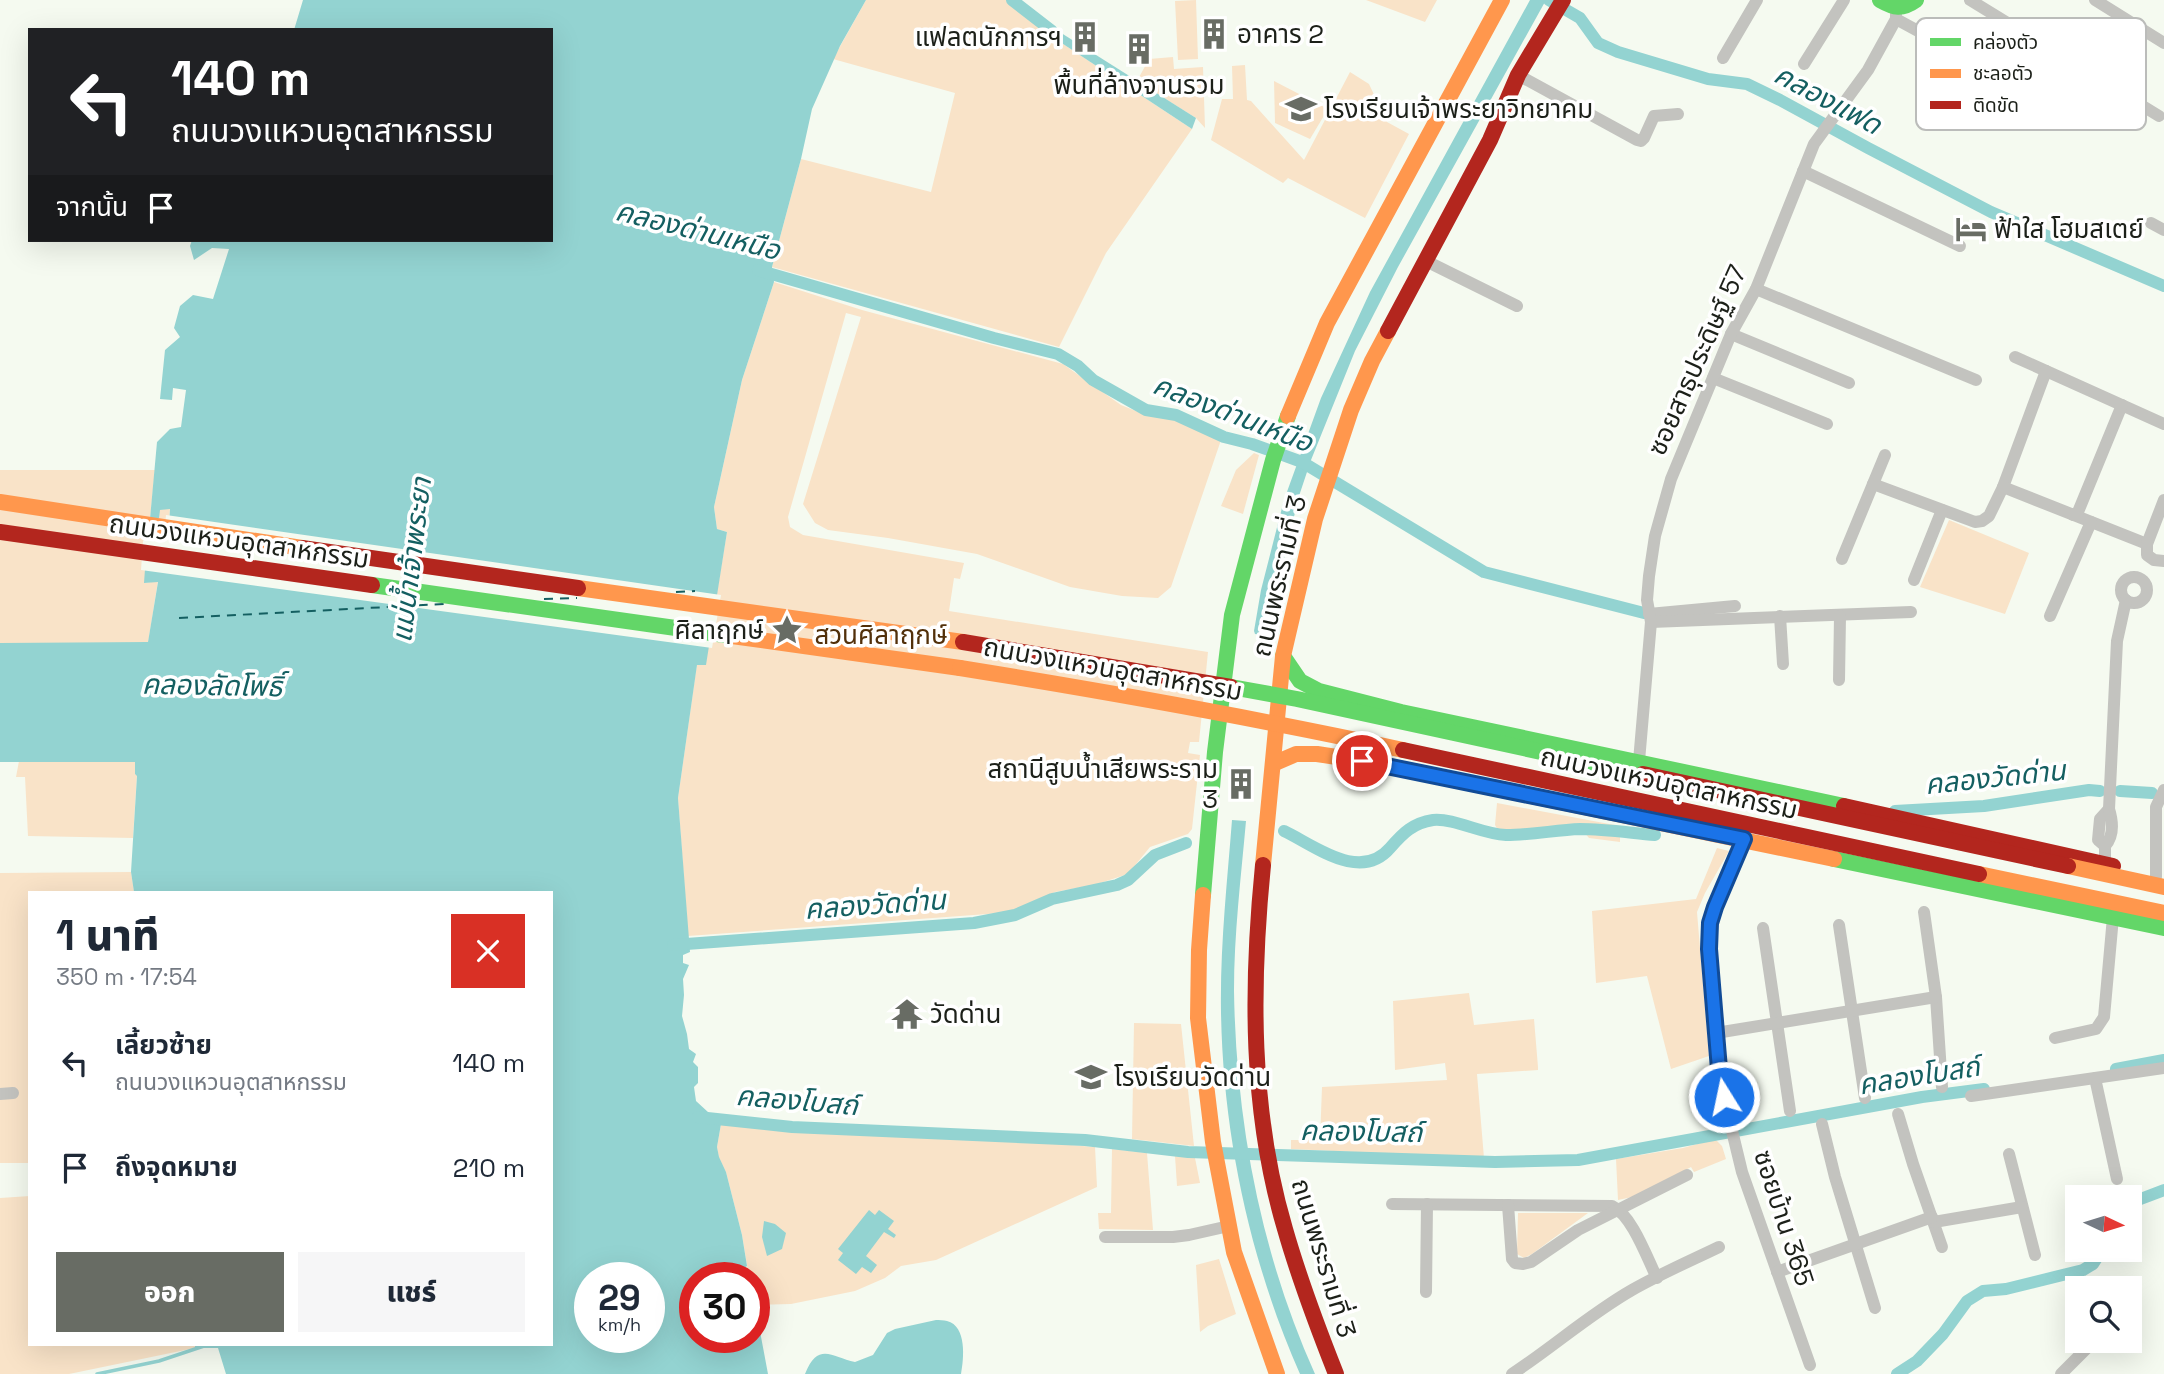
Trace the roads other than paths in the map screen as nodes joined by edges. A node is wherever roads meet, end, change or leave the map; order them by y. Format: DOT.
graph roads {
  1 [pos="1502,0"];
  2 [pos="1563,0"];
  3 [pos="1757,0"];
  4 [pos="1844,0"];
  5 [pos="1880,0"];
  6 [pos="1916,0"];
  7 [pos="1970,0"];
  8 [pos="2095,0"];
  9 [pos="1896,14"];
  10 [pos="1999,18"];
  11 [pos="2124,18"];
  12 [pos="1916,26"];
  13 [pos="2146,32"];
  14 [pos="2164,43"];
  15 [pos="1723,58"];
  16 [pos="1804,64"];
  17 [pos="1518,75"];
  18 [pos="2146,108"];
  19 [pos="1678,114"];
  20 [pos="2159,116"];
  21 [pos="1803,171"];
  22 [pos="2151,223"];
  23 [pos="2164,230"];
  24 [pos="1960,246"];
  25 [pos="1426,261"];
  26 [pos="1756,289"];
  27 [pos="1517,306"];
  28 [pos="1731,334"];
  29 [pos="2015,358"];
  30 [pos="2046,371"];
  31 [pos="1713,378"];
  32 [pos="1976,380"];
  33 [pos="1849,383"];
  34 [pos="2122,405"];
  35 [pos="1827,424"];
  36 [pos="2164,424"];
  37 [pos="1885,455"];
  38 [pos="1873,484"];
  39 [pos="2003,487"];
  40 [pos="18,496"];
  41 [pos="0,497"];
  42 [pos="2164,500"];
  43 [pos="1942,510"];
  44 [pos="2073,515"];
  45 [pos="2091,522"];
  46 [pos="0,532"];
  47 [pos="37,537"];
  48 [pos="0,538"];
  49 [pos="2147,550"];
  50 [pos="1842,559"];
  51 [pos="2164,561"];
  52 [pos="2137,577"];
  53 [pos="1914,580"];
  54 [pos="2126,600"];
  55 [pos="1735,606"];
  56 [pos="1911,612"];
  57 [pos="1780,616"];
  58 [pos="1840,616"];
  59 [pos="2050,617"];
  60 [pos="1650,618"];
  61 [pos="1283,656"];
  62 [pos="1783,664"];
  63 [pos="1839,680"];
  64 [pos="1401,712"];
  65 [pos="1639,761"];
  66 [pos="1273,764"];
  67 [pos="1394,767"];
  68 [pos="2164,790"];
  69 [pos="1744,839"];
  70 [pos="2113,866"];
  71 [pos="2161,881"];
  72 [pos="1924,912"];
  73 [pos="2164,913"];
  74 [pos="2113,917"];
  75 [pos="1839,925"];
  76 [pos="1763,928"];
  77 [pos="2164,928"];
  78 [pos="1936,997"];
  79 [pos="1852,1011"];
  80 [pos="1776,1024"];
  81 [pos="1716,1033"];
  82 [pos="2055,1038"];
  83 [pos="2164,1068"];
  84 [pos="2095,1078"];
  85 [pos="1942,1087"];
  86 [pos="1971,1096"];
  87 [pos="1865,1098"];
  88 [pos="1790,1111"];
  89 [pos="1898,1114"];
  90 [pos="1822,1124"];
  91 [pos="2009,1154"];
  92 [pos="1687,1175"];
  93 [pos="2117,1179"];
  94 [pos="1392,1204"];
  95 [pos="1427,1204"];
  96 [pos="1508,1205"];
  97 [pos="2022,1207"];
  98 [pos="1620,1209"];
  99 [pos="1933,1219"];
  100 [pos="1229,1226"];
  101 [pos="1105,1237"];
  102 [pos="1854,1243"];
  103 [pos="1719,1247"];
  104 [pos="1941,1247"];
  105 [pos="2035,1255"];
  106 [pos="1777,1272"];
  107 [pos="1657,1278"];
  108 [pos="1426,1292"];
  109 [pos="1875,1308"];
  110 [pos="1604,1317"];
  111 [pos="2082,1353"];
  112 [pos="1530,1362"];
  113 [pos="1810,1365"];
  114 [pos="1277,1374"];
  115 [pos="1336,1374"];
  116 [pos="1512,1374"];
  117 [pos="2060,1374"];
  1 -- 100 [label="main road, ถนนพระรามที่ 3"];
  2 -- 17 [label="main road, ถนนพระรามที่ 3"];
  3 -- 15 [label="street"];
  4 -- 16 [label="street"];
  5 -- 9 [label="main road"];
  6 -- 9 [label="main road"];
  7 -- 10 [label="street"];
  8 -- 11 [label="street"];
  9 -- 12 [label="street"];
  9 -- 21 [label="street, ซอยสาธุประดิษฐ์ 57"];
  13 -- 14 [label="street"];
  17 -- 19 [label="street"];
  17 -- 25 [label="main road, ถนนพระรามที่ 3"];
  18 -- 20 [label="street"];
  21 -- 24 [label="street"];
  21 -- 26 [label="street, ซอยสาธุประดิษฐ์ 57"];
  22 -- 23 [label="street"];
  25 -- 27 [label="street"];
  25 -- 61 [label="main road, ถนนพระรามที่ 3"];
  26 -- 28 [label="street, ซอยสาธุประดิษฐ์ 57"];
  26 -- 32 [label="street"];
  28 -- 31 [label="street, ซอยสาธุประดิษฐ์ 57"];
  28 -- 33 [label="street"];
  29 -- 30 [label="street"];
  30 -- 34 [label="street"];
  30 -- 39 [label="street"];
  31 -- 35 [label="street"];
  31 -- 60 [label="street, ซอยสาธุประดิษฐ์ 57"];
  34 -- 36 [label="street"];
  34 -- 44 [label="street"];
  37 -- 38 [label="street"];
  38 -- 43 [label="street"];
  38 -- 50 [label="street"];
  39 -- 43 [label="street"];
  39 -- 44 [label="street"];
  40 -- 41 [label="street"];
  41 -- 71 [label="main road, ถนนวงแหวนอุตสาหกรรม, bridge"];
  42 -- 49 [label="street"];
  43 -- 53 [label="street"];
  44 -- 45 [label="street"];
  45 -- 49 [label="street"];
  45 -- 59 [label="street"];
  46 -- 47 [label="main road, ถนนวงแหวนอุตสาหกรรม"];
  47 -- 48 [label="main road"];
  47 -- 73 [label="main road, ถนนวงแหวนอุตสาหกรรม, bridge"];
  49 -- 51 [label="street"];
  49 -- 52 [label="street"];
  52 -- 54 [label="street"];
  52 -- 54 [label="street"];
  54 -- 70 [label="street"];
  55 -- 60 [label="street"];
  56 -- 58 [label="street"];
  57 -- 58 [label="street"];
  57 -- 60 [label="street"];
  57 -- 62 [label="street"];
  58 -- 63 [label="street"];
  60 -- 65 [label="street, ซอยสาธุประดิษฐ์ 57"];
  61 -- 64 [label="main road, ถนนวงแหวนอุตสาหกรรม"];
  61 -- 66 [label="main road, ถนนพระรามที่ 3"];
  64 -- 65 [label="main road, ถนนวงแหวนอุตสาหกรรม"];
  64 -- 67 [label="main road"];
  65 -- 70 [label="main road, ถนนวงแหวนอุตสาหกรรม"];
  66 -- 67 [label="main road, ถนนวงแหวนอุตสาหกรรม"];
  66 -- 115 [label="main road, ถนนพระรามที่ 3"];
  67 -- 69 [label="main road, ถนนวงแหวนอุตสาหกรรม"];
  68 -- 71 [label="street"];
  69 -- 74 [label="main road, ถนนวงแหวนอุตสาหกรรม"];
  69 -- 81 [label="street, ซอยบ้าน 365"];
  70 -- 71 [label="main road, ถนนวงแหวนอุตสาหกรรม"];
  70 -- 74 [label="main road"];
  72 -- 78 [label="street"];
  74 -- 77 [label="main road, ถนนวงแหวนอุตสาหกรรม"];
  74 -- 82 [label="street"];
  75 -- 79 [label="street"];
  76 -- 80 [label="street"];
  78 -- 79 [label="street"];
  78 -- 85 [label="street"];
  79 -- 80 [label="street"];
  79 -- 87 [label="street"];
  80 -- 81 [label="street"];
  80 -- 88 [label="street"];
  81 -- 106 [label="street, ซอยบ้าน 365"];
  83 -- 84 [label="street"];
  84 -- 86 [label="street"];
  84 -- 93 [label="street"];
  89 -- 99 [label="street"];
  90 -- 102 [label="street"];
  91 -- 97 [label="street"];
  92 -- 98 [label="street"];
  94 -- 95 [label="street"];
  95 -- 96 [label="street"];
  95 -- 108 [label="street"];
  96 -- 98 [label="street"];
  96 -- 98 [label="street"];
  97 -- 99 [label="street"];
  97 -- 105 [label="street"];
  98 -- 107 [label="street"];
  99 -- 102 [label="street"];
  99 -- 104 [label="street"];
  100 -- 101 [label="street"];
  100 -- 114 [label="main road, ถนนพระรามที่ 3"];
  102 -- 106 [label="street"];
  102 -- 109 [label="street"];
  103 -- 107 [label="street"];
  106 -- 113 [label="street, ซอยบ้าน 365"];
  107 -- 112 [label="street"];
  110 -- 112 [label="street"];
  111 -- 117 [label="street"];
  112 -- 116 [label="street"];
}
